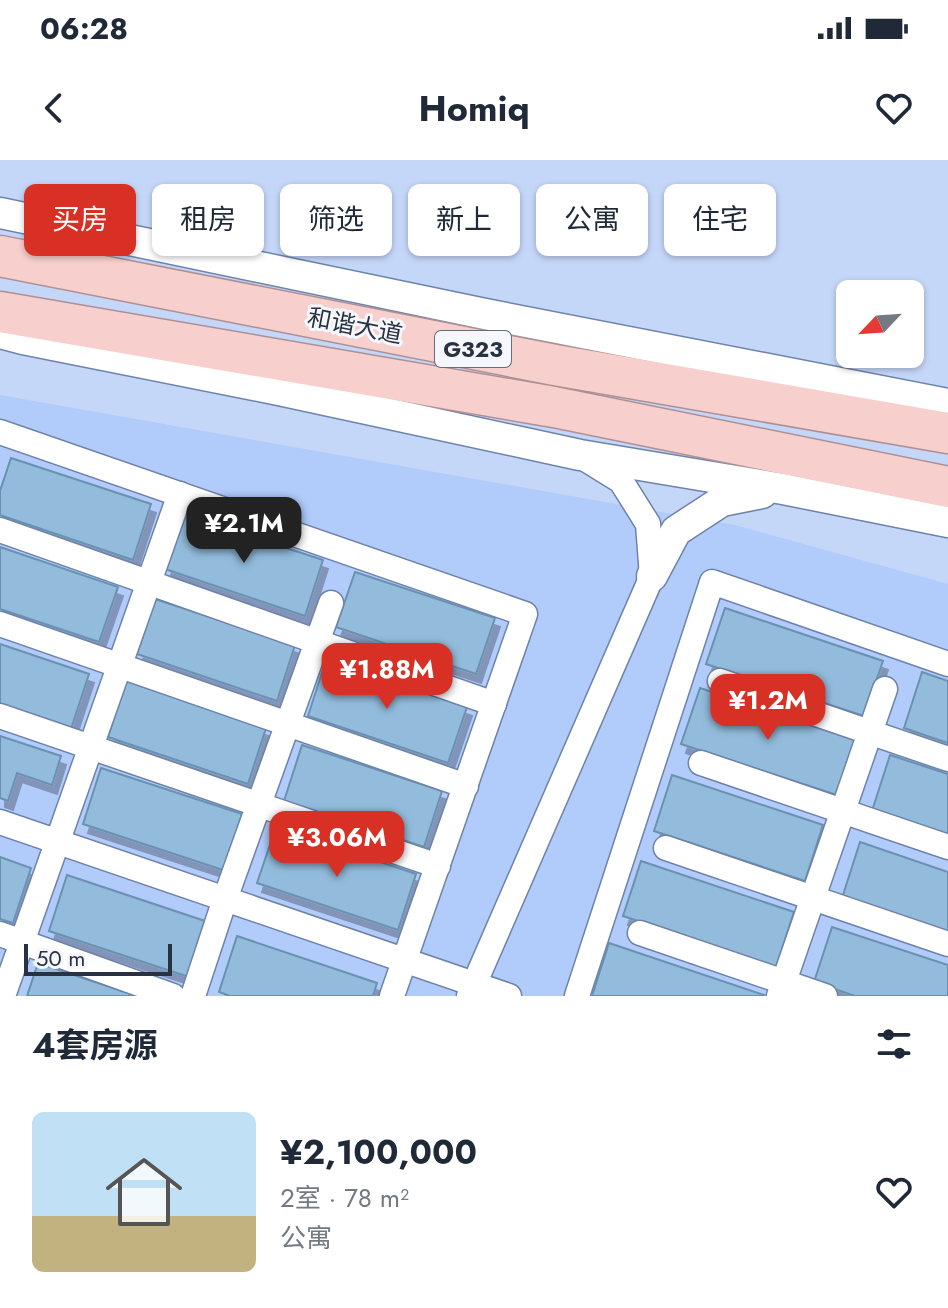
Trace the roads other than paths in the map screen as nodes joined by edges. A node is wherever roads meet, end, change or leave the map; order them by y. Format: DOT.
graph roads {
  1 [pos="0,213"];
  2 [pos="0,256"];
  3 [pos="0,312"];
  4 [pos="0,333"];
  5 [pos="948,404"];
  6 [pos="0,432"];
  7 [pos="948,433"];
  8 [pos="580,455"];
  9 [pos="948,487"];
  10 [pos="783,489"];
  11 [pos="180,494"];
  12 [pos="948,522"];
  13 [pos="0,530"];
  14 [pos="652,576"];
  15 [pos="149,582"];
  16 [pos="331,603"];
  17 [pos="0,624"];
  18 [pos="318,642"];
  19 [pos="948,664"];
  20 [pos="120,665"];
  21 [pos="720,681"];
  22 [pos="885,689"];
  23 [pos="494,704"];
  24 [pos="0,716"];
  25 [pos="288,724"];
  26 [pos="870,732"];
  27 [pos="91,747"];
  28 [pos="948,759"];
  29 [pos="701,763"];
  30 [pos="466,786"];
  31 [pos="259,805"];
  32 [pos="843,811"];
  33 [pos="0,822"];
  34 [pos="57,842"];
  35 [pos="948,847"];
  36 [pos="666,848"];
  37 [pos="438,866"];
  38 [pos="813,898"];
  39 [pos="225,899"];
  40 [pos="640,933"];
  41 [pos="11,938"];
  42 [pos="948,944"];
  43 [pos="405,960"];
  44 [pos="782,989"];
  45 [pos="471,990"];
  46 [pos="3,996"];
  47 [pos="173,996"];
  48 [pos="193,996"];
  49 [pos="392,996"];
  50 [pos="509,996"];
  51 [pos="577,996"];
  52 [pos="825,996"];
  1 -- 5 [label="street"];
  2 -- 7 [label="highway, 和谐大道 / G323"];
  3 -- 9 [label="highway, 和谐大道 / G323"];
  4 -- 8 [label="street"];
  6 -- 11 [label="street"];
  8 -- 10 [label="street"];
  8 -- 14 [label="street"];
  10 -- 12 [label="street"];
  10 -- 14 [label="street"];
  11 -- 15 [label="street"];
  11 -- 23 [label="street"];
  13 -- 15 [label="street"];
  14 -- 45 [label="street"];
  15 -- 18 [label="street"];
  15 -- 20 [label="street"];
  16 -- 18 [label="street"];
  17 -- 20 [label="street"];
  18 -- 23 [label="street"];
  18 -- 25 [label="street"];
  19 -- 51 [label="street"];
  20 -- 25 [label="street"];
  20 -- 27 [label="street"];
  21 -- 26 [label="street"];
  22 -- 26 [label="street"];
  23 -- 30 [label="street"];
  24 -- 27 [label="street"];
  25 -- 30 [label="street"];
  25 -- 31 [label="street"];
  26 -- 28 [label="street"];
  26 -- 32 [label="street"];
  27 -- 31 [label="street"];
  27 -- 34 [label="street"];
  29 -- 32 [label="street"];
  30 -- 37 [label="street"];
  31 -- 37 [label="street"];
  31 -- 39 [label="street"];
  32 -- 35 [label="street"];
  32 -- 38 [label="street"];
  33 -- 34 [label="street"];
  34 -- 39 [label="street"];
  34 -- 41 [label="street"];
  36 -- 38 [label="street"];
  37 -- 43 [label="street"];
  38 -- 42 [label="street"];
  38 -- 44 [label="street"];
  39 -- 43 [label="street"];
  39 -- 48 [label="street"];
  40 -- 44 [label="street"];
  41 -- 46 [label="street"];
  41 -- 47 [label="street"];
  43 -- 45 [label="street"];
  43 -- 49 [label="street"];
  44 -- 52 [label="street"];
  45 -- 50 [label="street"];
}
